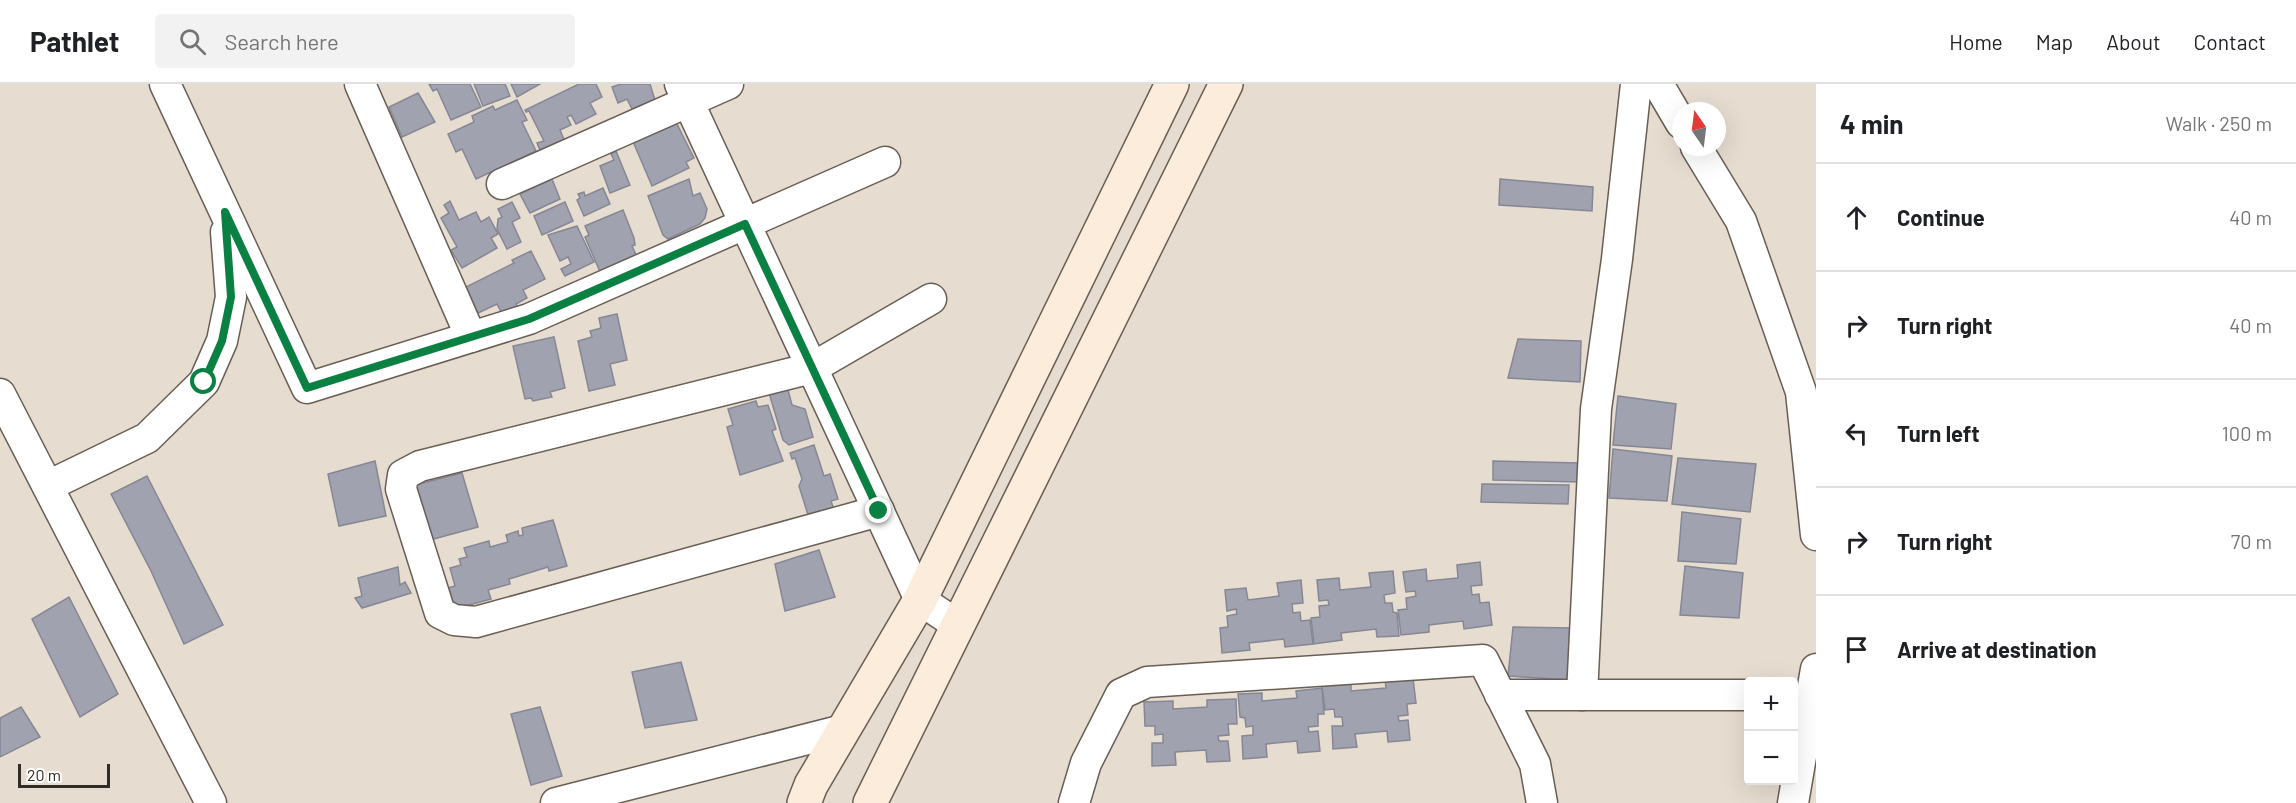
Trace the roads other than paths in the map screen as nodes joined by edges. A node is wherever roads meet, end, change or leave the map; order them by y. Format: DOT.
graph roads {
  1 [pos="165,84"];
  2 [pos="360,84"];
  3 [pos="728,84"];
  4 [pos="1172,84"];
  5 [pos="1226,84"];
  6 [pos="1636,84"];
  7 [pos="1658,84"];
  8 [pos="684,93"];
  9 [pos="1672,108"];
  10 [pos="1701,156"];
  11 [pos="885,162"];
  12 [pos="502,184"];
  13 [pos="225,212"];
  14 [pos="745,224"];
  15 [pos="931,299"];
  16 [pos="471,337"];
  17 [pos="812,368"];
  18 [pos="0,394"];
  19 [pos="48,486"];
  20 [pos="879,511"];
  21 [pos="1816,535"];
  22 [pos="920,600"];
  23 [pos="958,625"];
  24 [pos="1807,686"];
  25 [pos="1500,695"];
  26 [pos="1582,695"];
  27 [pos="1744,695"];
  28 [pos="843,730"];
  29 [pos="1810,738"];
  30 [pos="211,803"];
  31 [pos="556,803"];
  32 [pos="804,803"];
  33 [pos="870,803"];
  34 [pos="1074,803"];
  35 [pos="1542,803"];
  36 [pos="1793,803"];
  1 -- 13 [label="street"];
  2 -- 16 [label="street"];
  3 -- 8 [label="street"];
  4 -- 22 [label="street"];
  5 -- 23 [label="street"];
  6 -- 26 [label="street"];
  7 -- 9 [label="street"];
  8 -- 12 [label="street"];
  8 -- 14 [label="street"];
  10 -- 21 [label="street"];
  11 -- 14 [label="street"];
  13 -- 16 [label="street"];
  13 -- 19 [label="street"];
  14 -- 16 [label="street"];
  14 -- 17 [label="street"];
  15 -- 17 [label="street"];
  17 -- 20 [label="street"];
  17 -- 20 [label="street"];
  18 -- 19 [label="street"];
  19 -- 30 [label="street"];
  20 -- 22 [label="street"];
  22 -- 23 [label="street"];
  22 -- 28 [label="street"];
  23 -- 33 [label="street"];
  24 -- 29 [label="street"];
  25 -- 26 [label="street"];
  25 -- 34 [label="street"];
  25 -- 35 [label="street"];
  26 -- 27 [label="street"];
  28 -- 31 [label="street"];
  28 -- 32 [label="street"];
  29 -- 36 [label="street"];
}
